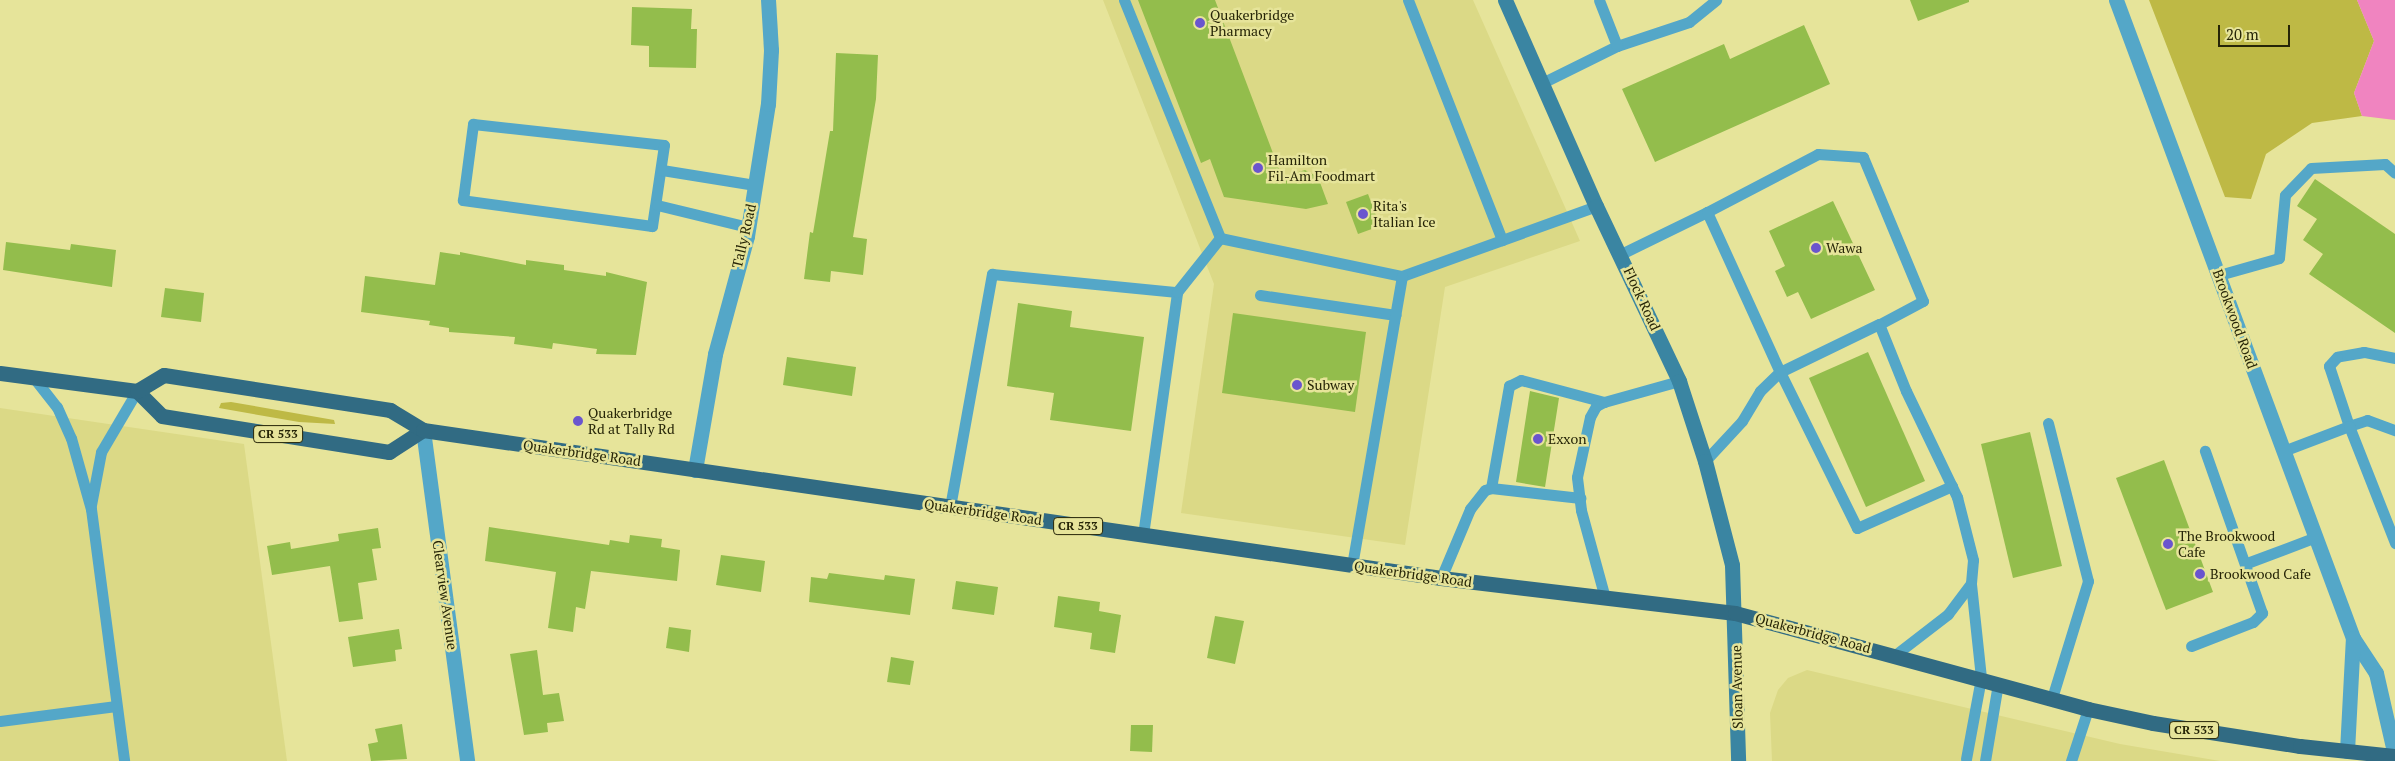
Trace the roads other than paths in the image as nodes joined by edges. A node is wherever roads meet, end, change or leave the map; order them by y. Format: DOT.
graph roads {
  1 [pos="768,0"];
  2 [pos="1124,0"];
  3 [pos="1408,0"];
  4 [pos="1506,0"];
  5 [pos="1599,0"];
  6 [pos="1716,0"];
  7 [pos="2116,0"];
  8 [pos="1617,46"];
  9 [pos="1542,83"];
  10 [pos="662,170"];
  11 [pos="2395,173"];
  12 [pos="755,185"];
  13 [pos="657,205"];
  14 [pos="1596,206"];
  15 [pos="1707,212"];
  16 [pos="748,227"];
  17 [pos="1220,238"];
  18 [pos="1502,240"];
  19 [pos="1621,254"];
  20 [pos="2219,275"];
  21 [pos="1402,276"];
  22 [pos="1177,292"];
  23 [pos="1260,295"];
  24 [pos="1396,315"];
  25 [pos="1878,324"];
  26 [pos="2395,358"];
  27 [pos="1780,372"];
  28 [pos="0,373"];
  29 [pos="34,378"];
  30 [pos="1678,381"];
  31 [pos="137,391"];
  32 [pos="1604,402"];
  33 [pos="2048,423"];
  34 [pos="2349,426"];
  35 [pos="423,430"];
  36 [pos="2395,430"];
  37 [pos="2205,451"];
  38 [pos="2283,451"];
  39 [pos="1705,461"];
  40 [pos="695,470"];
  41 [pos="1952,486"];
  42 [pos="1491,488"];
  43 [pos="1580,498"];
  44 [pos="950,507"];
  45 [pos="91,509"];
  46 [pos="1143,535"];
  47 [pos="2316,537"];
  48 [pos="2395,543"];
  49 [pos="2246,563"];
  50 [pos="1352,566"];
  51 [pos="1441,578"];
  52 [pos="1971,584"];
  53 [pos="1605,598"];
  54 [pos="1735,613"];
  55 [pos="2353,638"];
  56 [pos="2191,646"];
  57 [pos="1895,655"];
  58 [pos="1981,678"];
  59 [pos="1998,683"];
  60 [pos="2052,698"];
  61 [pos="116,706"];
  62 [pos="2088,709"];
  63 [pos="0,721"];
  64 [pos="2347,751"];
  65 [pos="2395,756"];
  66 [pos="2365,757"];
  67 [pos="1966,759"];
  68 [pos="124,761"];
  69 [pos="467,761"];
  70 [pos="1738,761"];
  71 [pos="1985,761"];
  72 [pos="2071,761"];
  1 -- 12 [label="street, Tally Road"];
  2 -- 17 [label="lane"];
  3 -- 18 [label="lane"];
  4 -- 9 [label="main road, Flock Road"];
  5 -- 8 [label="lane"];
  6 -- 8 [label="lane"];
  7 -- 20 [label="street, Brookwood Road"];
  8 -- 9 [label="lane"];
  9 -- 14 [label="main road, Flock Road"];
  10 -- 12 [label="lane"];
  10 -- 13 [label="lane"];
  10 -- 13 [label="lane"];
  11 -- 20 [label="lane"];
  12 -- 16 [label="street, Tally Road"];
  13 -- 16 [label="lane"];
  14 -- 18 [label="lane"];
  14 -- 19 [label="main road, Flock Road"];
  15 -- 19 [label="lane"];
  15 -- 25 [label="lane"];
  15 -- 27 [label="lane"];
  16 -- 40 [label="street, Tally Road"];
  17 -- 21 [label="lane"];
  17 -- 22 [label="lane"];
  18 -- 21 [label="lane"];
  19 -- 30 [label="main road, Flock Road"];
  20 -- 38 [label="street, Brookwood Road"];
  21 -- 24 [label="lane"];
  22 -- 44 [label="lane"];
  22 -- 46 [label="lane"];
  23 -- 24 [label="lane"];
  24 -- 50 [label="lane"];
  25 -- 27 [label="lane"];
  25 -- 41 [label="lane"];
  26 -- 34 [label="lane"];
  27 -- 39 [label="lane"];
  27 -- 41 [label="lane"];
  28 -- 29 [label="main road"];
  29 -- 31 [label="main road"];
  29 -- 45 [label="lane"];
  30 -- 32 [label="lane"];
  30 -- 39 [label="main road, Flock Road"];
  31 -- 35 [label="main road, Quakerbridge Road / CR 533"];
  31 -- 35 [label="main road, CR 533"];
  31 -- 45 [label="lane"];
  32 -- 42 [label="lane"];
  32 -- 43 [label="lane"];
  33 -- 60 [label="lane"];
  34 -- 36 [label="lane"];
  34 -- 38 [label="lane"];
  34 -- 48 [label="lane"];
  35 -- 40 [label="main road, Quakerbridge Road / CR 533"];
  35 -- 69 [label="street, Clearview Avenue"];
  37 -- 49 [label="lane"];
  38 -- 47 [label="street, Brookwood Road"];
  39 -- 54 [label="main road, Flock Road"];
  40 -- 44 [label="main road, Quakerbridge Road / CR 533"];
  41 -- 52 [label="lane"];
  42 -- 43 [label="lane"];
  42 -- 51 [label="lane"];
  43 -- 53 [label="lane"];
  44 -- 46 [label="main road, Quakerbridge Road / CR 533"];
  45 -- 61 [label="lane"];
  46 -- 50 [label="main road, Quakerbridge Road / CR 533"];
  47 -- 49 [label="lane"];
  47 -- 55 [label="street, Brookwood Road"];
  49 -- 56 [label="lane"];
  50 -- 51 [label="main road, Quakerbridge Road / CR 533"];
  51 -- 53 [label="main road, Quakerbridge Road / CR 533"];
  52 -- 57 [label="lane"];
  52 -- 58 [label="lane"];
  53 -- 54 [label="main road, Quakerbridge Road / CR 533"];
  54 -- 57 [label="main road, Quakerbridge Road / CR 533"];
  54 -- 70 [label="main road, Sloan Avenue"];
  55 -- 64 [label="street, Brookwood Road"];
  55 -- 65 [label="street, Brookwood Road"];
  57 -- 58 [label="main road, Quakerbridge Road / CR 533"];
  58 -- 59 [label="main road, Quakerbridge Road / CR 533"];
  58 -- 67 [label="lane"];
  59 -- 60 [label="main road, Quakerbridge Road / CR 533"];
  59 -- 71 [label="lane"];
  60 -- 62 [label="main road, Quakerbridge Road / CR 533"];
  61 -- 63 [label="lane"];
  61 -- 68 [label="lane"];
  62 -- 64 [label="main road, Quakerbridge Road / CR 533"];
  62 -- 72 [label="lane"];
  64 -- 66 [label="main road, Quakerbridge Road / CR 533"];
  65 -- 66 [label="main road, Quakerbridge Road / CR 533"];
}
